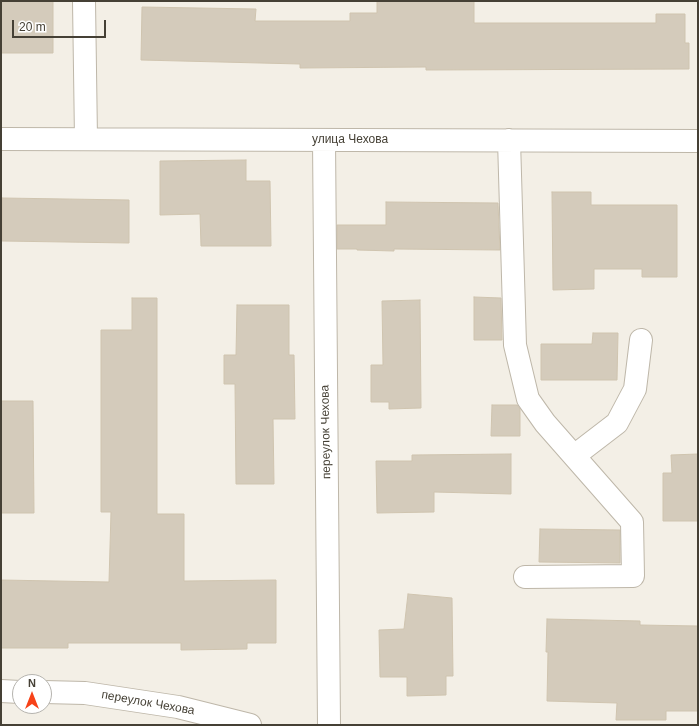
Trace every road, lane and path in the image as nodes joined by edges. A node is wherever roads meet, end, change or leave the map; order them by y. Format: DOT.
graph roads {
  1 [pos="84,1"];
  2 [pos="1,139"];
  3 [pos="86,139"];
  4 [pos="324,140"];
  5 [pos="509,140"];
  6 [pos="698,141"];
  7 [pos="641,340"];
  8 [pos="574,456"];
  9 [pos="526,577"];
  10 [pos="1,691"];
  11 [pos="12,692"];
  12 [pos="52,692"];
  13 [pos="250,725"];
  14 [pos="329,725"];
  1 -- 3 [label="street"];
  2 -- 3 [label="street, улица Чехова"];
  3 -- 4 [label="street, улица Чехова"];
  4 -- 5 [label="street, улица Чехова"];
  4 -- 14 [label="street, переулок Чехова"];
  5 -- 6 [label="street, улица Чехова"];
  5 -- 8 [label="street"];
  7 -- 8 [label="street"];
  8 -- 9 [label="street"];
  10 -- 11 [label="street"];
  12 -- 13 [label="street, переулок Чехова"];
}
